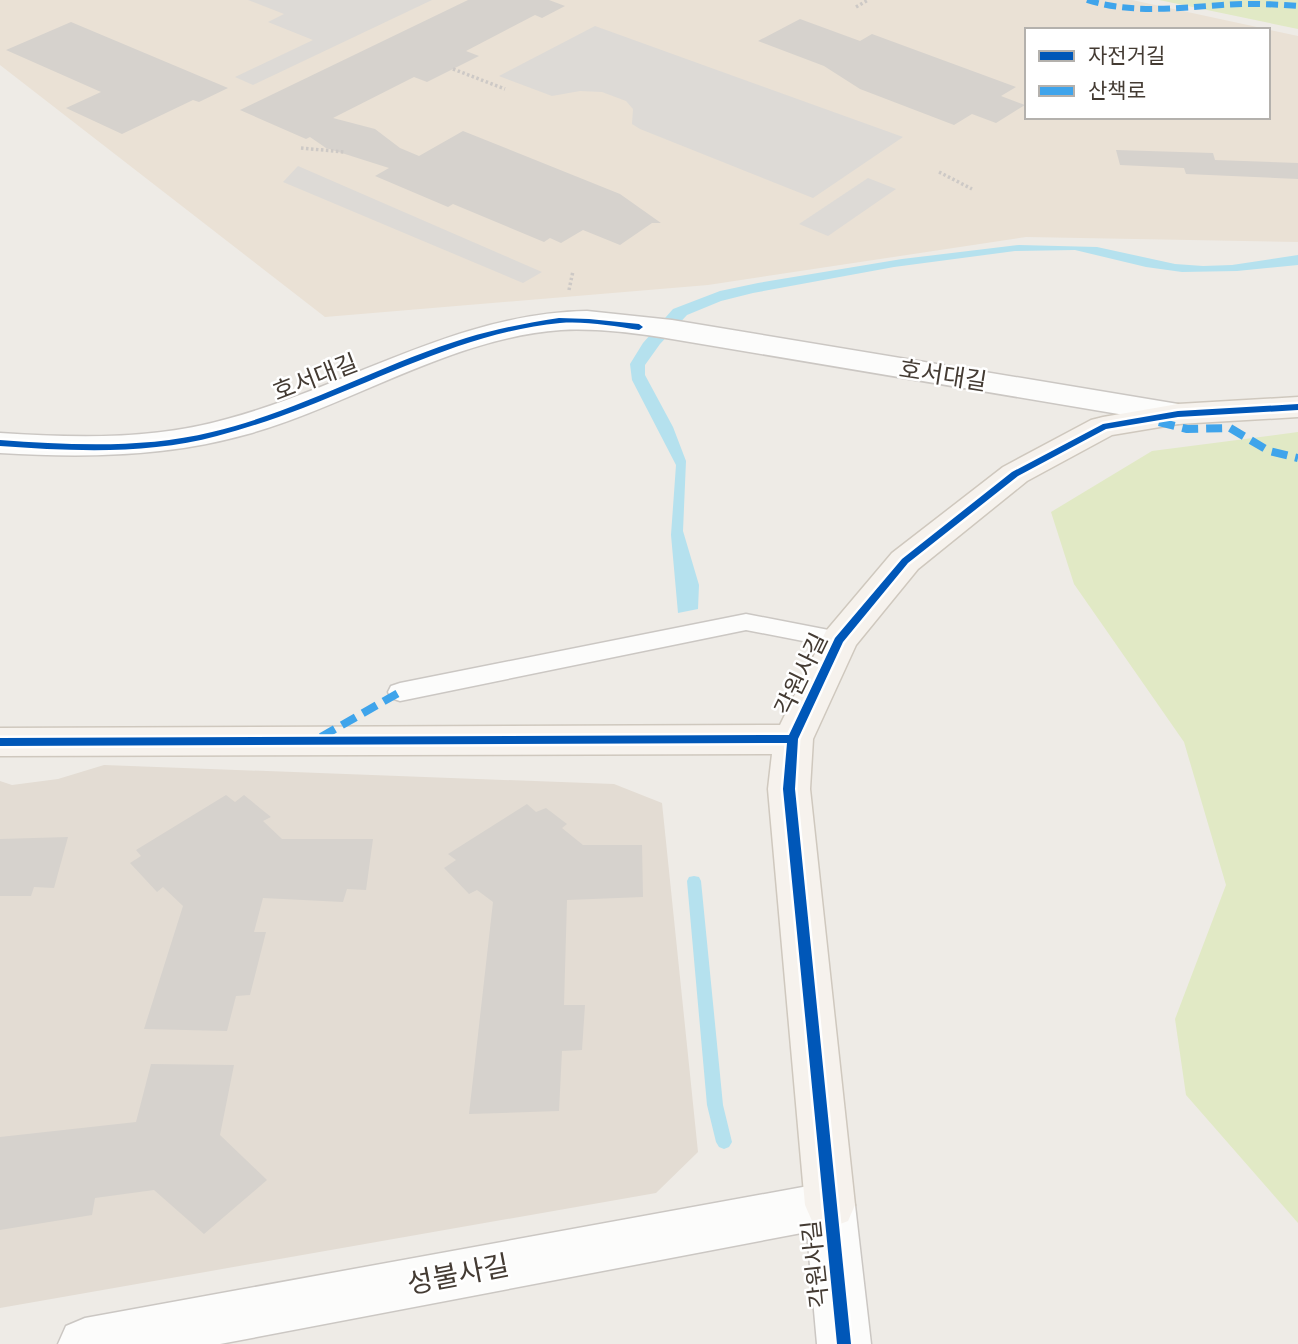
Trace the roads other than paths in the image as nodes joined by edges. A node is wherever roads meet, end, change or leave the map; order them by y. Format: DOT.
graph roads {
  1 [pos="1298,407"];
  2 [pos="1178,414"];
  3 [pos="0,443"];
  4 [pos="839,640"];
  5 [pos="400,692"];
  6 [pos="793,738"];
  7 [pos="0,742"];
  8 [pos="830,1205"];
  9 [pos="85,1344"];
  10 [pos="844,1344"];
  1 -- 2 [label="street, 각원사길"];
  2 -- 3 [label="street, 호서대길"];
  2 -- 4 [label="street, 각원사길"];
  4 -- 5 [label="lane"];
  4 -- 6 [label="street, 각원사길"];
  6 -- 7 [label="street"];
  6 -- 8 [label="street, 각원사길"];
  8 -- 9 [label="street, 성불사길"];
  8 -- 10 [label="street, 각원사길"];
}
